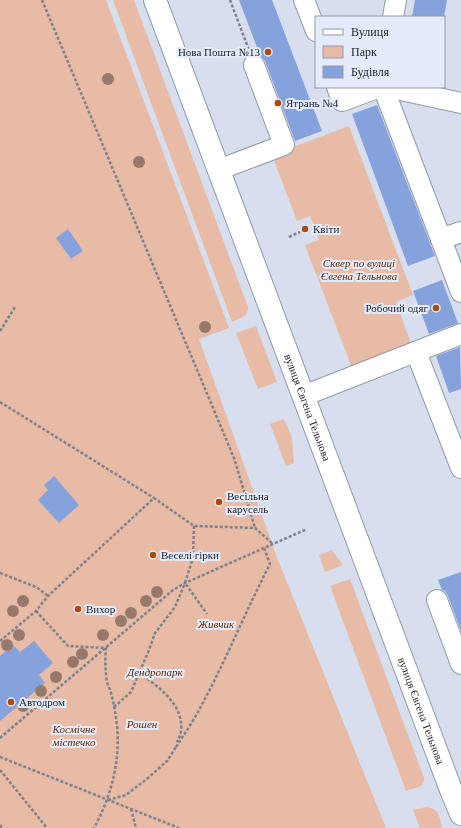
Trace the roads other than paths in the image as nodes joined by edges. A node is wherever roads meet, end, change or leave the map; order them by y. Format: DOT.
graph roads {
  1 [pos="155,0"];
  2 [pos="304,0"];
  3 [pos="396,0"];
  4 [pos="393,16"];
  5 [pos="315,28"];
  6 [pos="254,65"];
  7 [pos="337,88"];
  8 [pos="377,88"];
  9 [pos="383,88"];
  10 [pos="392,88"];
  11 [pos="461,103"];
  12 [pos="218,170"];
  13 [pos="461,232"];
  14 [pos="441,239"];
  15 [pos="461,292"];
  16 [pos="461,334"];
  17 [pos="416,352"];
  18 [pos="303,396"];
  19 [pos="461,468"];
  20 [pos="437,600"];
  21 [pos="461,664"];
  22 [pos="456,789"];
  23 [pos="461,814"];
  1 -- 12 [label="main road, вулиця Євгена Тельнова"];
  2 -- 5 [label="lane"];
  3 -- 4 [label="lane"];
  6 -- 12 [label="lane"];
  7 -- 8 [label="lane"];
  9 -- 14 [label="lane"];
  10 -- 11 [label="lane"];
  12 -- 18 [label="main road, вулиця Євгена Тельнова"];
  13 -- 14 [label="lane"];
  14 -- 15 [label="lane"];
  16 -- 17 [label="lane"];
  17 -- 18 [label="lane"];
  17 -- 19 [label="lane"];
  18 -- 22 [label="main road, вулиця Євгена Тельнова"];
  20 -- 21 [label="lane"];
  22 -- 23 [label="main road, вулиця Євгена Тельнова"];
}
